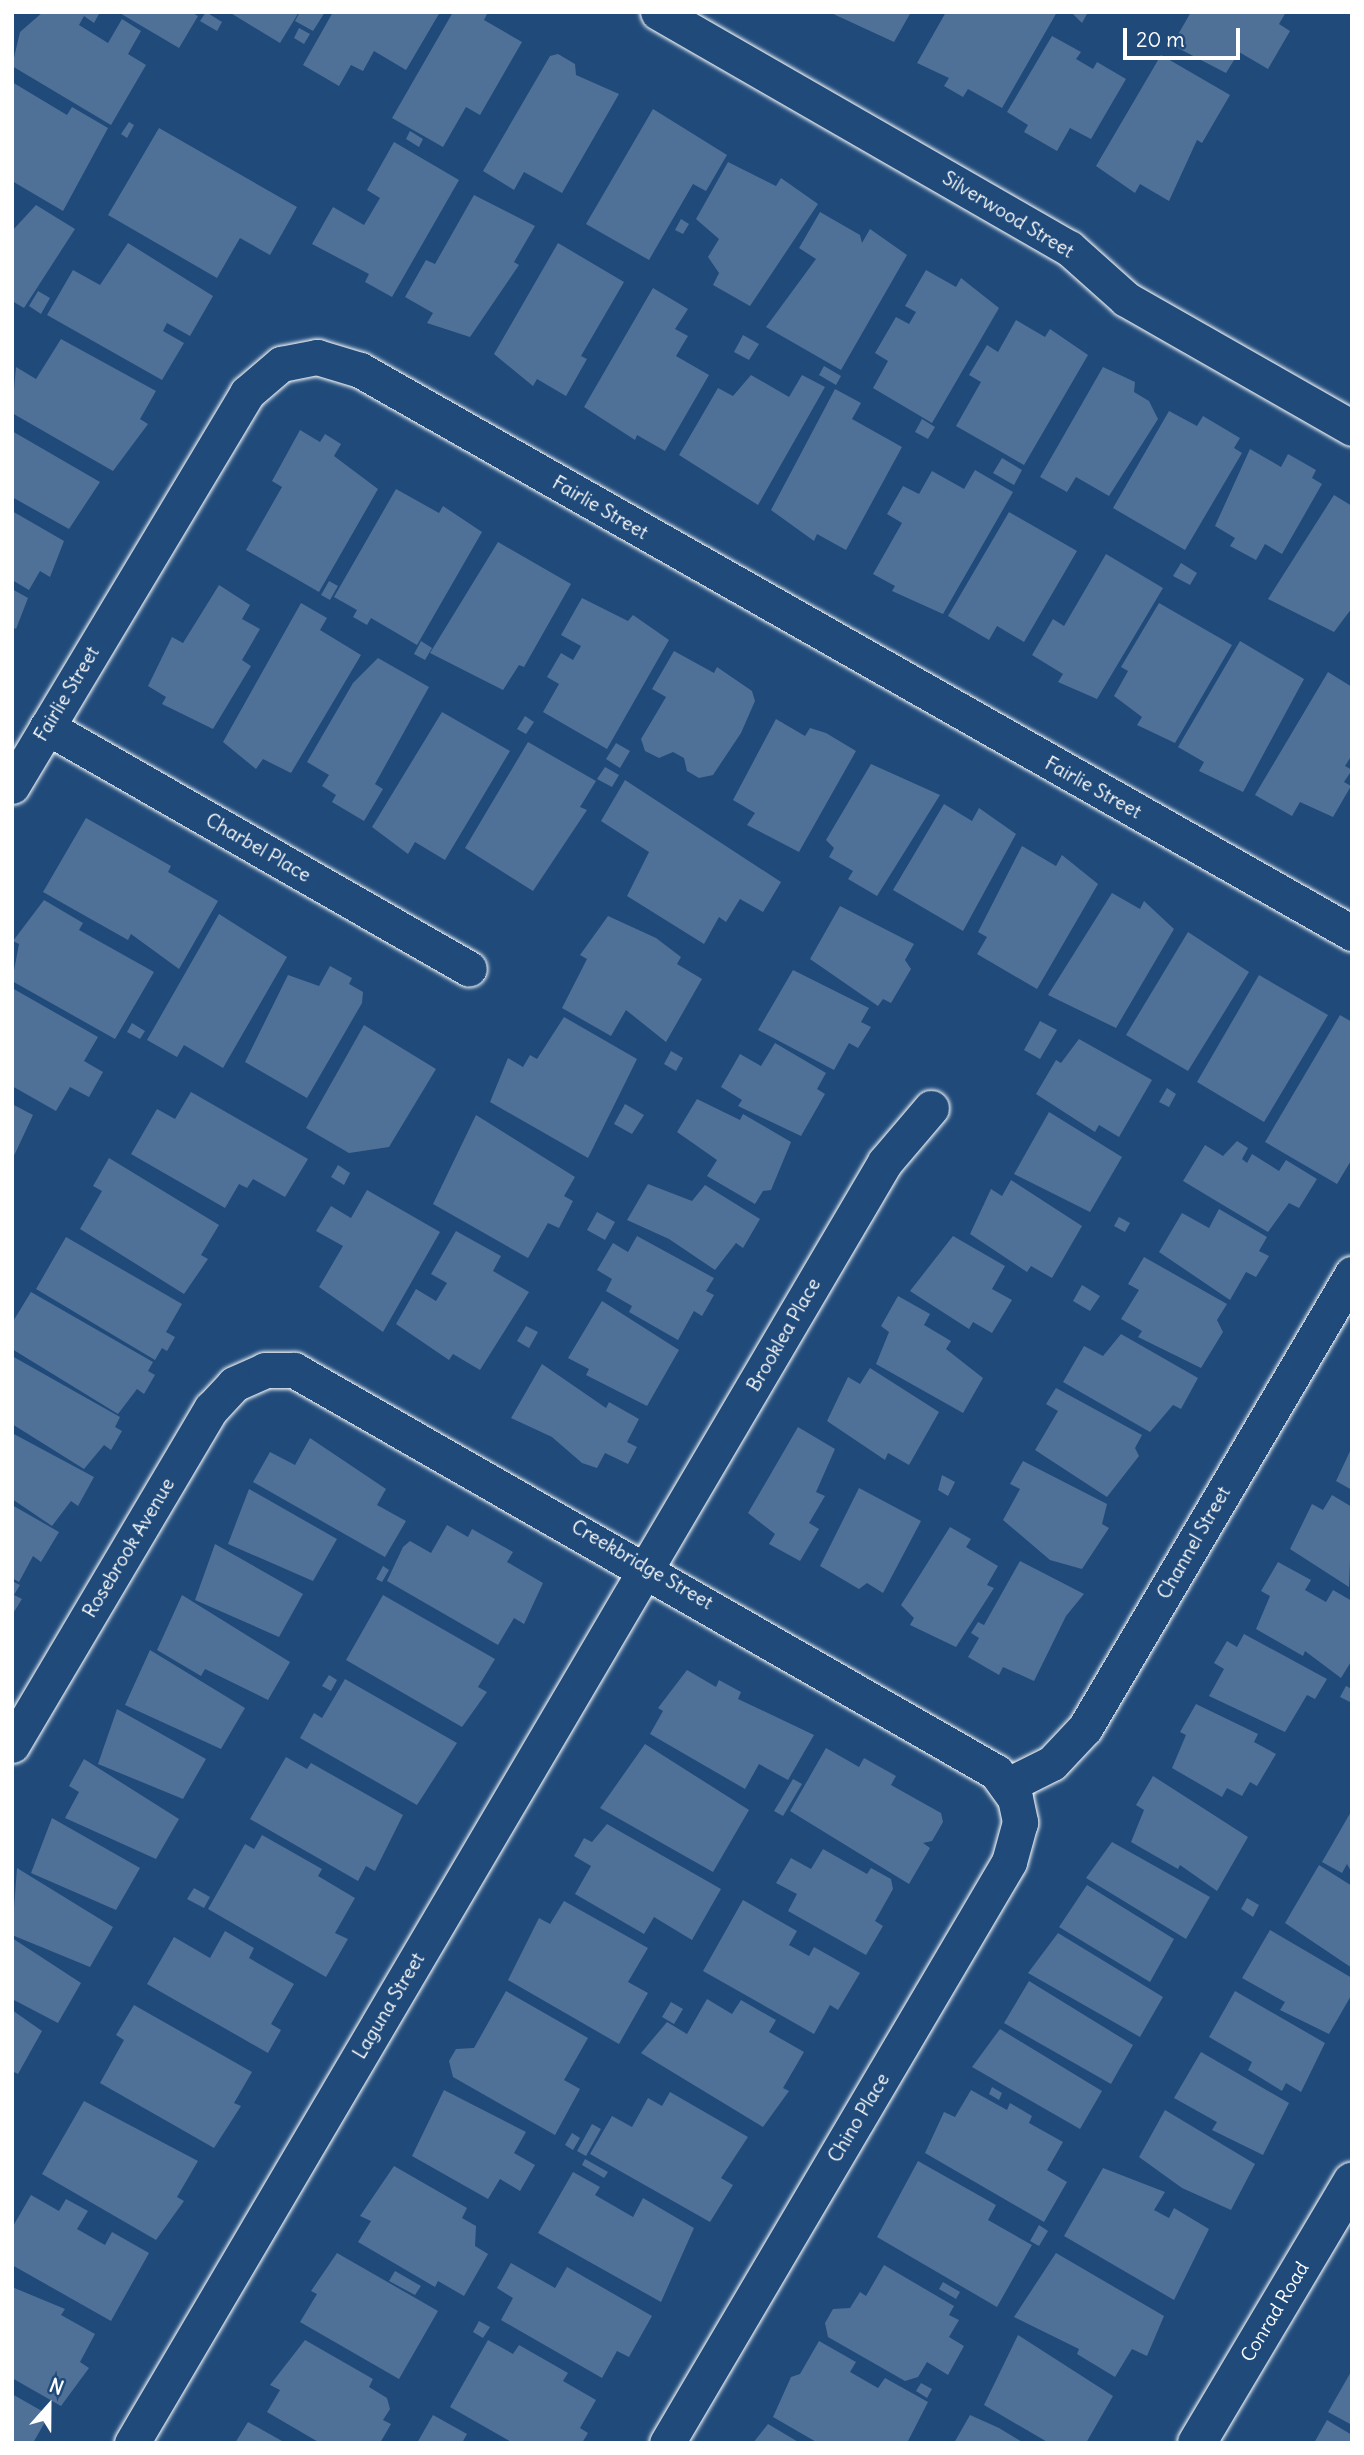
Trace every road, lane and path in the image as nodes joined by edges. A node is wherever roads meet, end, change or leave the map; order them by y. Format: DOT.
graph roads {
  1 [pos="658,12"];
  2 [pos="1352,428"];
  3 [pos="47,727"];
  4 [pos="12,786"];
  5 [pos="1352,933"];
  6 [pos="469,969"];
  7 [pos="931,1108"];
  8 [pos="1352,1275"];
  9 [pos="265,1370"];
  10 [pos="647,1568"];
  11 [pos="12,1745"];
  12 [pos="1008,1786"];
  13 [pos="1352,2182"];
  14 [pos="132,2443"];
  15 [pos="667,2443"];
  16 [pos="1198,2443"];
  1 -- 2 [label="street, Silverwood Street"];
  3 -- 4 [label="street, Fairlie Street"];
  3 -- 5 [label="street, Fairlie Street"];
  3 -- 6 [label="street, Charbel Place"];
  7 -- 10 [label="street, Brooklea Place"];
  8 -- 12 [label="street, Channel Street"];
  9 -- 10 [label="street, Creekbridge Street"];
  9 -- 11 [label="street, Rosebrook Avenue"];
  10 -- 12 [label="street, Creekbridge Street"];
  10 -- 14 [label="street, Laguna Street"];
  12 -- 15 [label="street, Chino Place"];
  13 -- 16 [label="street, Conrad Road"];
}
